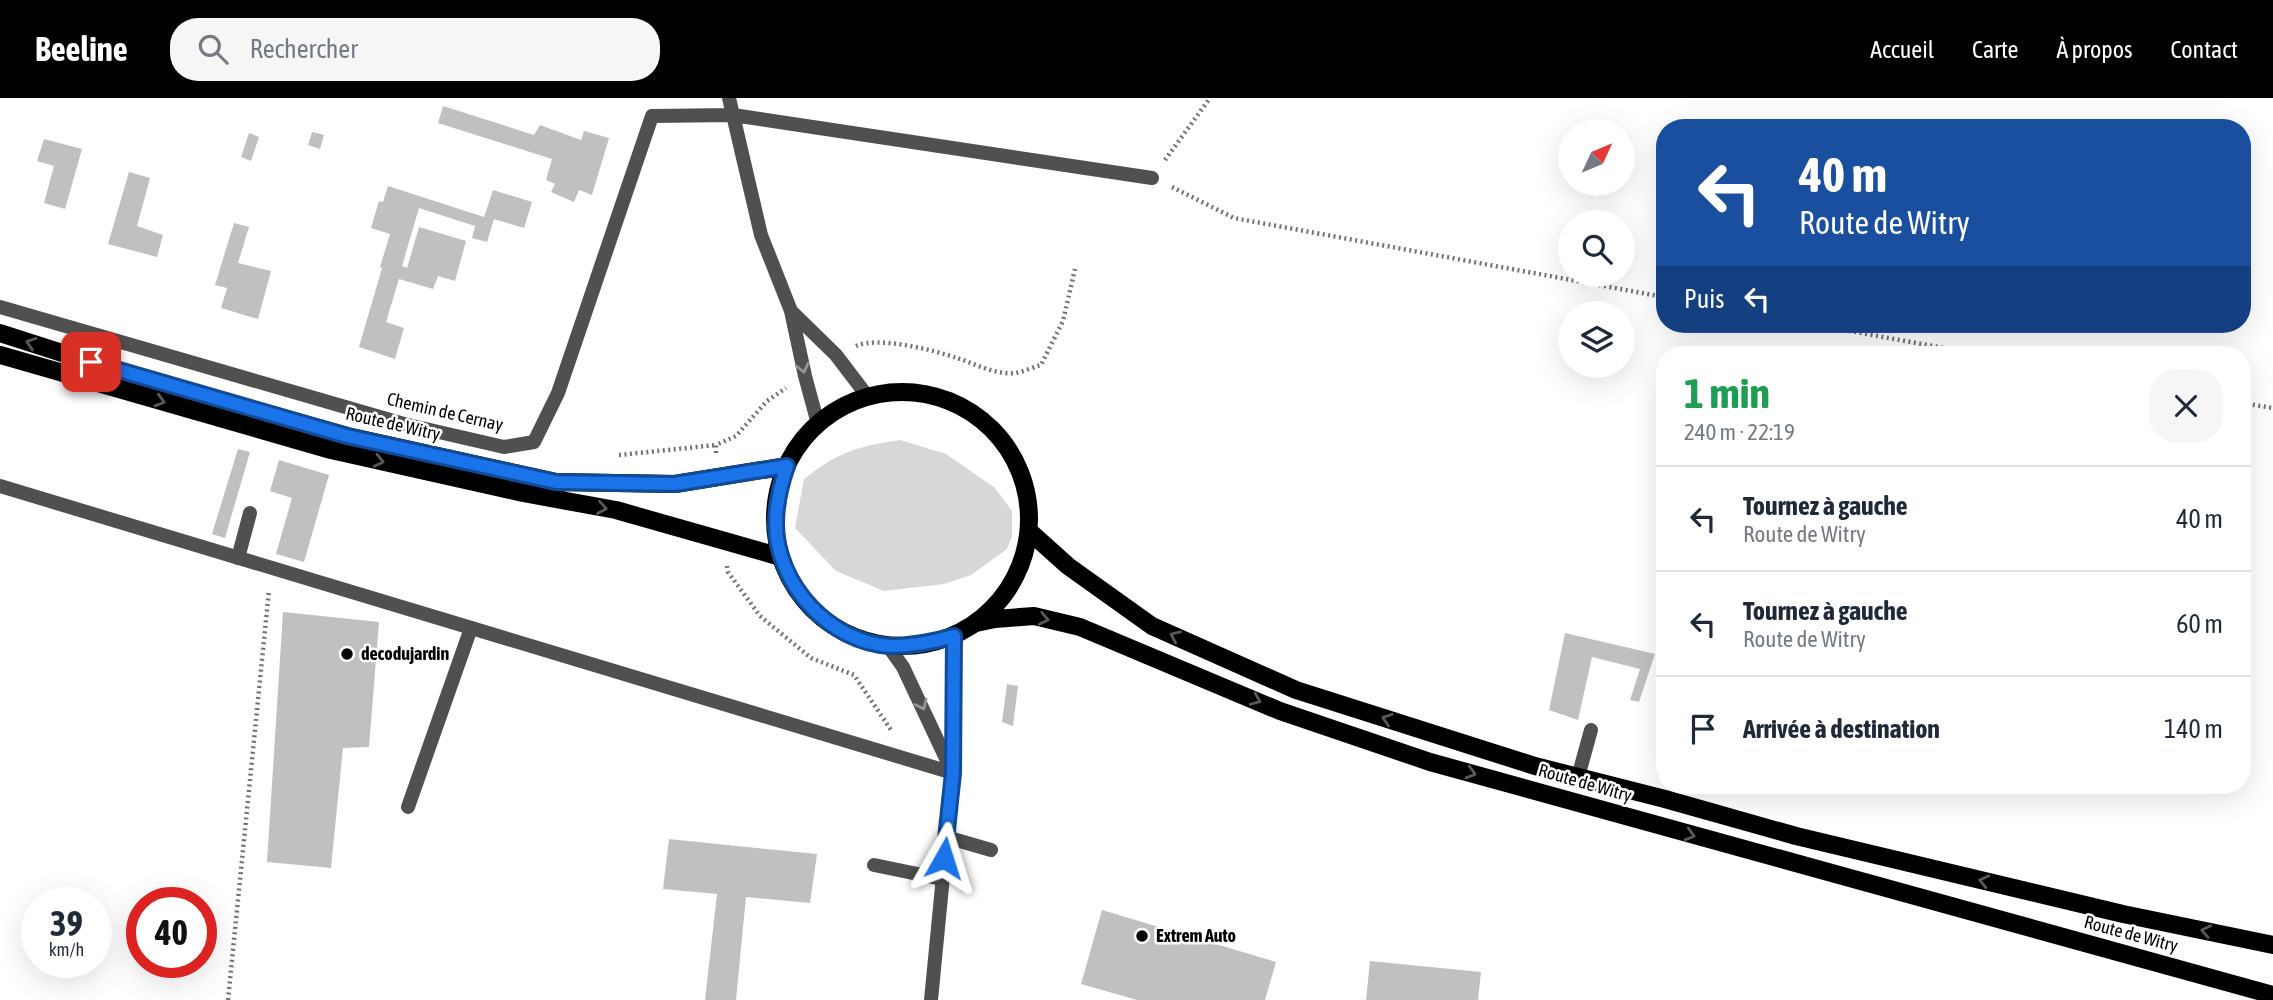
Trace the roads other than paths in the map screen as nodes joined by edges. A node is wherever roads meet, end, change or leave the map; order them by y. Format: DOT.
graph roads {
  1 [pos="729,98"];
  2 [pos="733,116"];
  3 [pos="1152,178"];
  4 [pos="0,307"];
  5 [pos="791,311"];
  6 [pos="0,333"];
  7 [pos="0,355"];
  8 [pos="868,397"];
  9 [pos="818,424"];
  10 [pos="787,466"];
  11 [pos="0,486"];
  12 [pos="250,513"];
  13 [pos="1029,531"];
  14 [pos="781,557"];
  15 [pos="238,558"];
  16 [pos="976,623"];
  17 [pos="471,628"];
  18 [pos="954,636"];
  19 [pos="888,646"];
  20 [pos="1591,730"];
  21 [pos="953,773"];
  22 [pos="1578,777"];
  23 [pos="408,807"];
  24 [pos="946,837"];
  25 [pos="991,850"];
  26 [pos="874,865"];
  27 [pos="942,879"];
  28 [pos="2273,945"];
  29 [pos="2273,995"];
  30 [pos="931,1000"];
  1 -- 2 [label="street"];
  2 -- 3 [label="street"];
  2 -- 4 [label="street, Chemin de Cernay"];
  2 -- 5 [label="street"];
  5 -- 8 [label="street"];
  5 -- 9 [label="street, one-way"];
  10 -- 6 [label="main road, Route de Witry, one-way"];
  7 -- 14 [label="main road, one-way"];
  8 -- 9 [label="main road, Route de Witry"];
  8 -- 13 [label="main road, Route de Witry"];
  9 -- 10 [label="main road, Route de Witry"];
  10 -- 14 [label="main road, Route de Witry"];
  11 -- 15 [label="street"];
  12 -- 15 [label="street"];
  13 -- 16 [label="main road, Route de Witry"];
  22 -- 13 [label="main road, Route de Witry, one-way"];
  14 -- 19 [label="main road, Route de Witry"];
  15 -- 17 [label="street"];
  16 -- 18 [label="main road, Route de Witry"];
  16 -- 29 [label="main road, Route de Witry, one-way"];
  17 -- 21 [label="street"];
  17 -- 23 [label="street"];
  18 -- 19 [label="main road, Route de Witry"];
  18 -- 21 [label="street"];
  19 -- 21 [label="street, one-way"];
  20 -- 22 [label="street, Route de Witry"];
  21 -- 24 [label="street"];
  28 -- 22 [label="main road, Route de Witry, one-way"];
  24 -- 25 [label="street"];
  24 -- 27 [label="street"];
  26 -- 27 [label="street"];
  27 -- 30 [label="street"];
}
